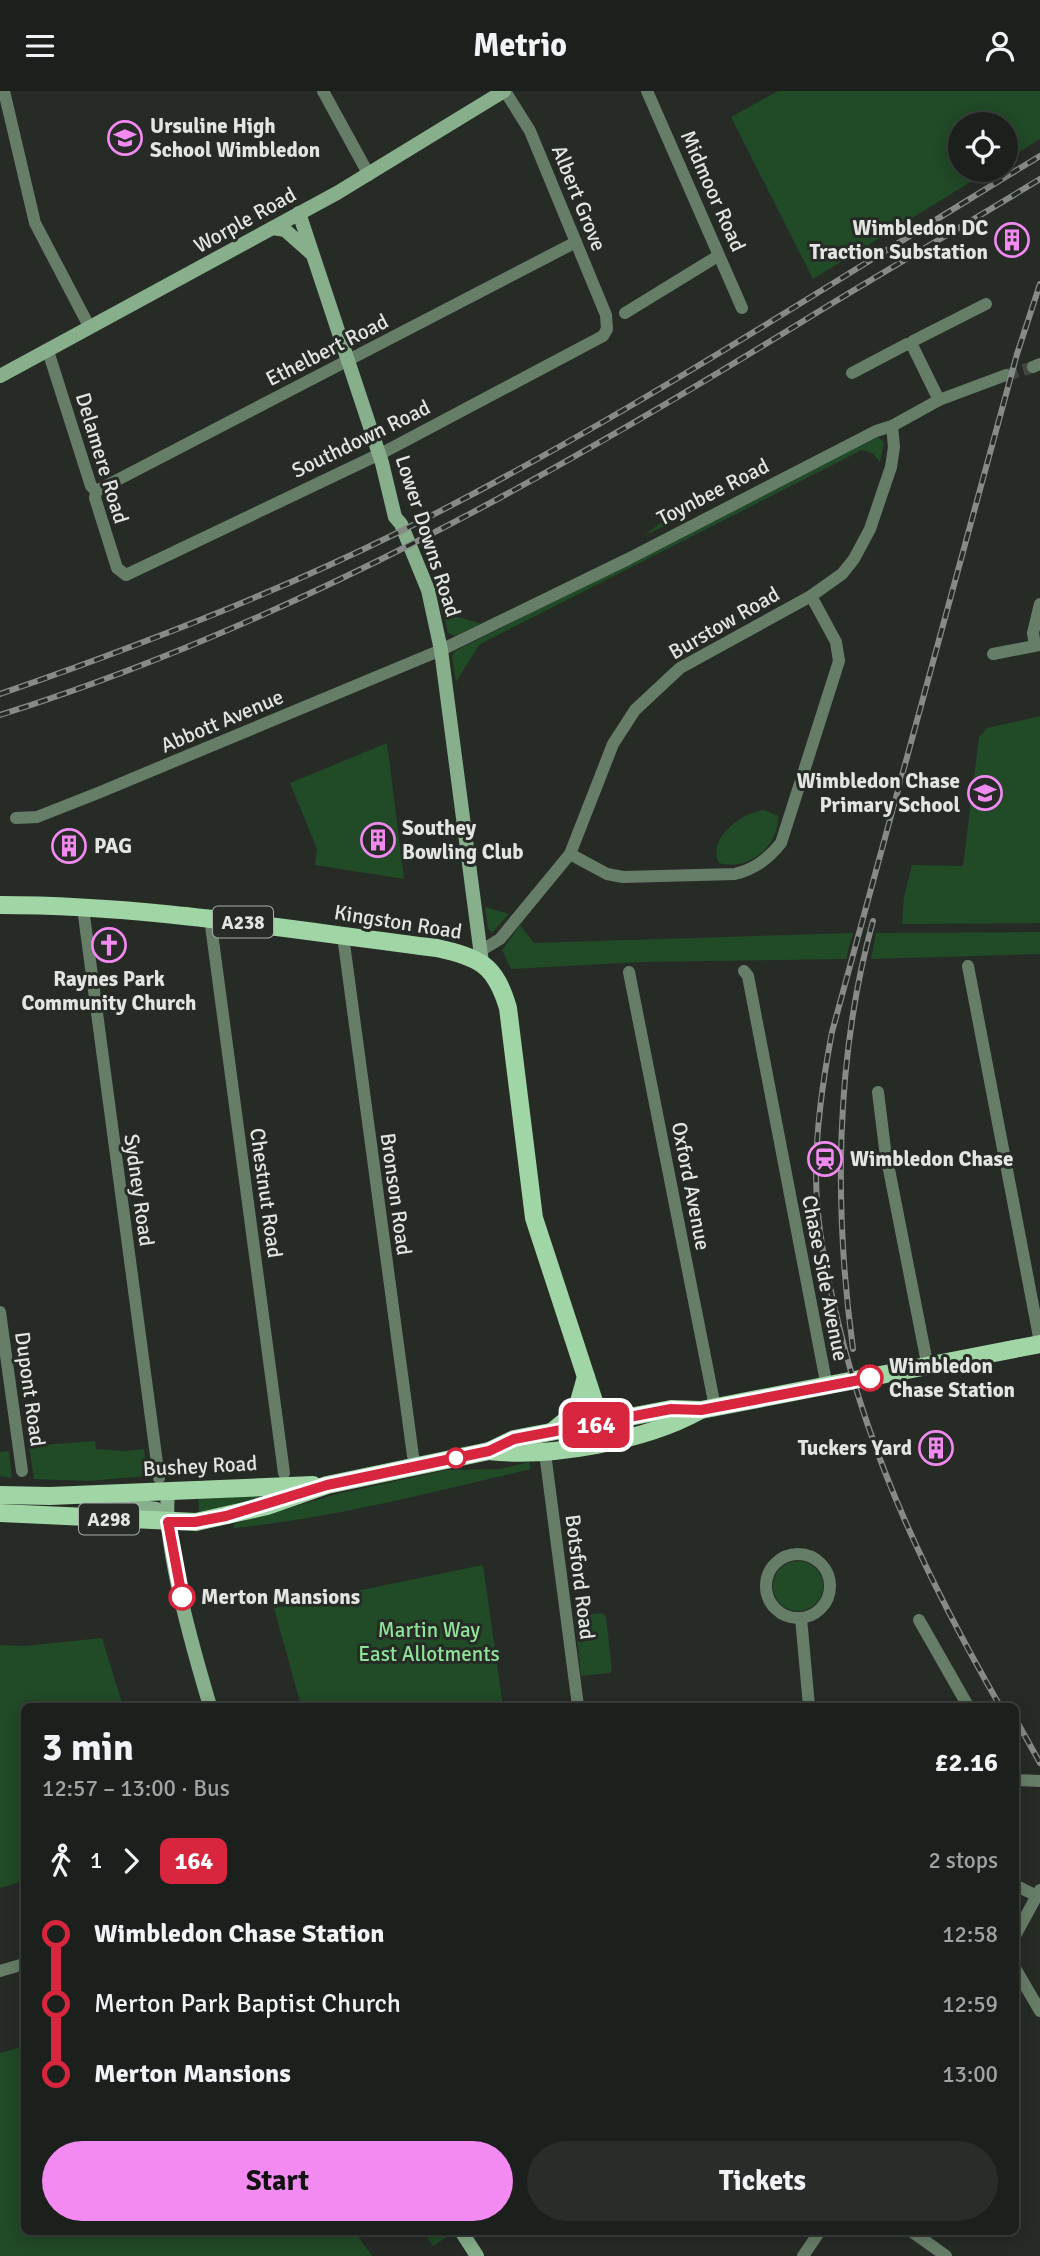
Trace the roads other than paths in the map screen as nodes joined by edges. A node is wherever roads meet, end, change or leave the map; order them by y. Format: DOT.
graph roads {
  1 [pos="4,91"];
  2 [pos="323,91"];
  3 [pos="505,91"];
  4 [pos="647,91"];
  5 [pos="369,174"];
  6 [pos="299,213"];
  7 [pos="273,228"];
  8 [pos="576,242"];
  9 [pos="718,256"];
  10 [pos="314,257"];
  11 [pos="986,304"];
  12 [pos="742,308"];
  13 [pos="625,313"];
  14 [pos="608,325"];
  15 [pos="90,328"];
  16 [pos="912,345"];
  17 [pos="48,351"];
  18 [pos="348,361"];
  19 [pos="852,373"];
  20 [pos="0,376"];
  21 [pos="1006,376"];
  22 [pos="939,400"];
  23 [pos="892,426"];
  24 [pos="379,454"];
  25 [pos="96,491"];
  26 [pos="122,573"];
  27 [pos="811,596"];
  28 [pos="1040,604"];
  29 [pos="1038,645"];
  30 [pos="441,650"];
  31 [pos="993,654"];
  32 [pos="16,818"];
  33 [pos="570,854"];
  34 [pos="0,905"];
  35 [pos="83,908"];
  36 [pos="209,918"];
  37 [pos="342,936"];
  38 [pos="482,956"];
  39 [pos="968,966"];
  40 [pos="744,971"];
  41 [pos="629,972"];
  42 [pos="878,1092"];
  43 [pos="0,1312"];
  44 [pos="1040,1343"];
  45 [pos="928,1368"];
  46 [pos="586,1377"];
  47 [pos="827,1387"];
  48 [pos="708,1409"];
  49 [pos="551,1432"];
  50 [pos="604,1433"];
  51 [pos="489,1451"];
  52 [pos="545,1453"];
  53 [pos="413,1456"];
  54 [pos="22,1471"];
  55 [pos="284,1473"];
  56 [pos="164,1484"];
  57 [pos="327,1485"];
  58 [pos="0,1495"];
  59 [pos="75,1495"];
  60 [pos="0,1513"];
  61 [pos="168,1519"];
  62 [pos="801,1618"];
  63 [pos="919,1620"];
  64 [pos="209,1703"];
  65 [pos="578,1703"];
  66 [pos="808,1703"];
  67 [pos="966,1703"];
  68 [pos="1019,1780"];
  69 [pos="1040,1781"];
  70 [pos="1019,1886"];
  71 [pos="1039,1893"];
  72 [pos="1019,1928"];
  73 [pos="21,1965"];
  74 [pos="0,1971"];
  75 [pos="1019,1975"];
  76 [pos="1040,2011"];
  77 [pos="464,2235"];
  78 [pos="817,2235"];
  79 [pos="917,2235"];
  80 [pos="477,2256"];
  81 [pos="803,2256"];
  82 [pos="946,2256"];
  1 -- 15 [label="street"];
  2 -- 5 [label="street"];
  3 -- 5 [label="main road, Worple Road"];
  3 -- 8 [label="street, Albert Grove"];
  4 -- 9 [label="street, Midmoor Road"];
  5 -- 6 [label="main road, Worple Road"];
  6 -- 7 [label="main road, Worple Road"];
  6 -- 10 [label="main road, Lower Downs Road"];
  7 -- 10 [label="main road, Lower Downs Road"];
  7 -- 15 [label="main road, Worple Road"];
  8 -- 14 [label="street, Albert Grove"];
  8 -- 18 [label="street, Ethelbert Road"];
  9 -- 12 [label="street, Midmoor Road"];
  9 -- 13 [label="street"];
  10 -- 18 [label="main road, Lower Downs Road"];
  11 -- 16 [label="street"];
  14 -- 24 [label="street, Southdown Road"];
  15 -- 17 [label="main road, Worple Road"];
  16 -- 19 [label="street"];
  16 -- 22 [label="street"];
  17 -- 20 [label="main road, Worple Road"];
  17 -- 25 [label="street, Delamere Road"];
  18 -- 24 [label="main road, Lower Downs Road"];
  18 -- 25 [label="street, Ethelbert Road"];
  21 -- 22 [label="street, Toynbee Road"];
  22 -- 23 [label="street, Toynbee Road"];
  23 -- 27 [label="street, Burstow Road"];
  23 -- 30 [label="street, Toynbee Road"];
  24 -- 26 [label="street, Southdown Road"];
  24 -- 30 [label="main road, Lower Downs Road"];
  25 -- 26 [label="street, Delamere Road"];
  27 -- 33 [label="street, Burstow Road"];
  27 -- 33 [label="street"];
  28 -- 29 [label="street"];
  29 -- 31 [label="street"];
  30 -- 32 [label="street, Abbott Avenue"];
  30 -- 38 [label="main road, Lower Downs Road"];
  33 -- 38 [label="street, Burstow Road"];
  34 -- 35 [label="main road, Kingston Road / A238"];
  35 -- 36 [label="main road, Kingston Road / A238"];
  35 -- 56 [label="street, Sydney Road"];
  36 -- 37 [label="main road, Kingston Road / A238"];
  36 -- 55 [label="street, Chestnut Road"];
  37 -- 38 [label="main road, Kingston Road / A238"];
  37 -- 53 [label="street, Bronson Road"];
  38 -- 46 [label="main road, Kingston Road"];
  39 -- 44 [label="street"];
  40 -- 47 [label="street, Chase Side Avenue"];
  41 -- 48 [label="street, Oxford Avenue"];
  42 -- 45 [label="street"];
  43 -- 54 [label="street, Dupont Road"];
  44 -- 45 [label="main road"];
  45 -- 47 [label="main road"];
  46 -- 49 [label="main road"];
  46 -- 50 [label="main road, Kingston Road"];
  47 -- 48 [label="main road"];
  48 -- 50 [label="main road"];
  49 -- 50 [label="main road, Bushey Road / A298"];
  49 -- 51 [label="main road, Bushey Road / A298"];
  50 -- 52 [label="main road, Bushey Road / A298"];
  51 -- 52 [label="main road, Bushey Road / A298"];
  51 -- 57 [label="main road, Bushey Road / A298"];
  52 -- 65 [label="street, Botsford Road"];
  56 -- 57 [label="main road, Bushey Road / A298"];
  56 -- 59 [label="main road, Bushey Road / A298"];
  56 -- 61 [label="main road"];
  57 -- 61 [label="main road, Bushey Road / A298"];
  58 -- 59 [label="main road, Bushey Road / A298"];
  59 -- 61 [label="main road, Bushey Road"];
  60 -- 61 [label="main road, Bushey Road / A298"];
  61 -- 64 [label="main road"];
  62 -- 62 [label="street"];
  62 -- 66 [label="street"];
  63 -- 67 [label="street"];
  68 -- 69 [label="street"];
  70 -- 71 [label="street"];
  71 -- 72 [label="street"];
  73 -- 74 [label="street"];
  75 -- 76 [label="street"];
  77 -- 80 [label="main road"];
  78 -- 81 [label="street"];
  79 -- 82 [label="street"];
}
